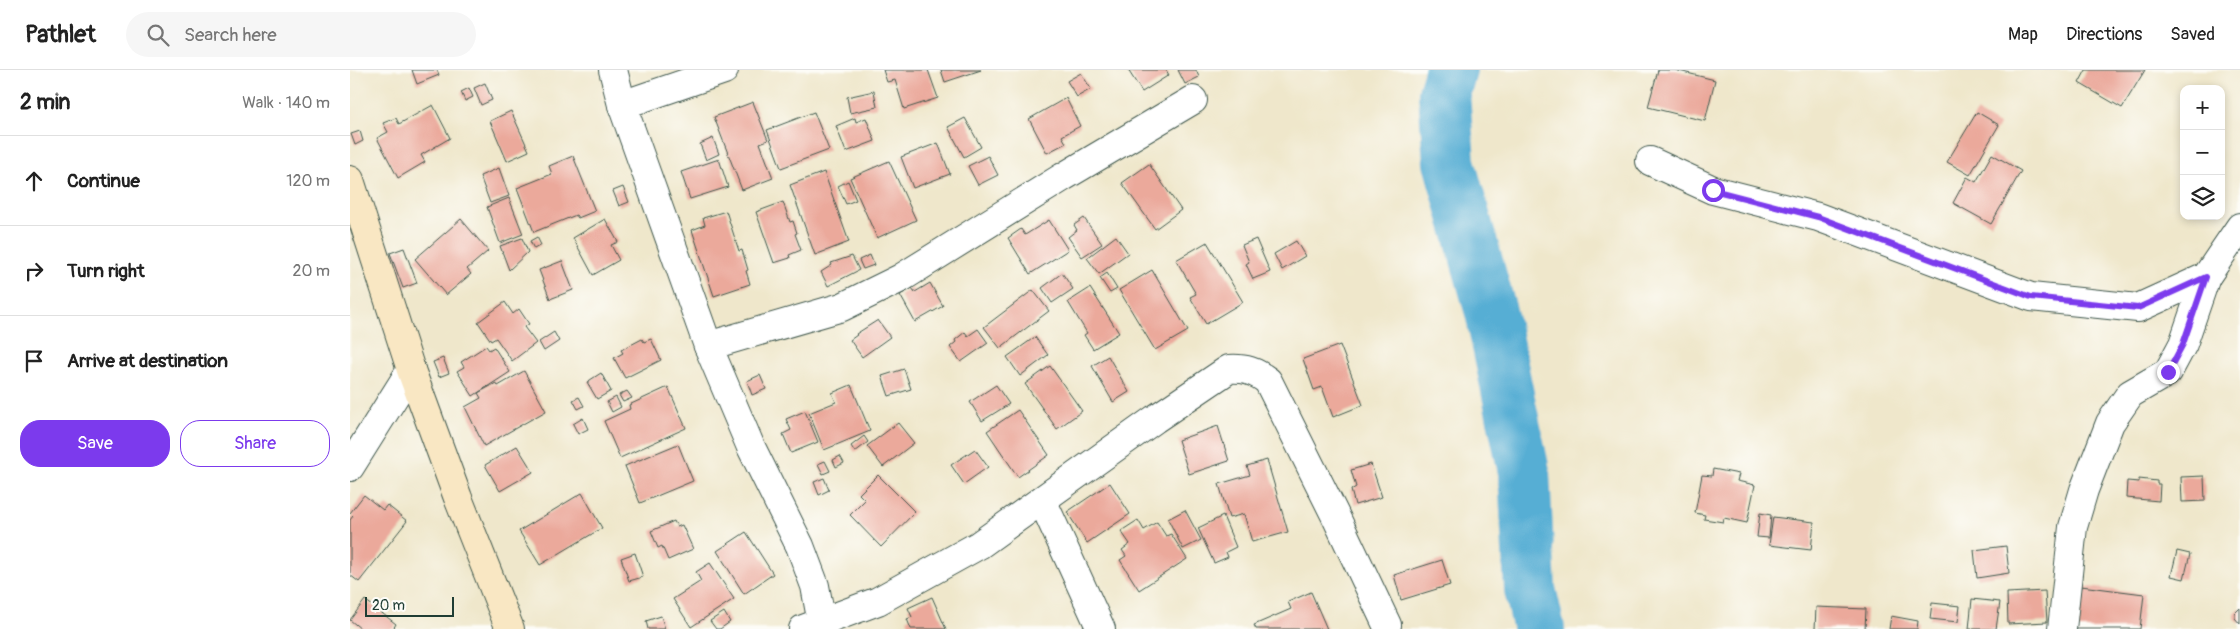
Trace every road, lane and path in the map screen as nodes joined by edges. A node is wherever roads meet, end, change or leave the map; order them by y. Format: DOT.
graph roads {
  1 [pos="613,70"];
  2 [pos="724,70"];
  3 [pos="1192,100"];
  4 [pos="622,105"];
  5 [pos="1650,161"];
  6 [pos="350,180"];
  7 [pos="2240,227"];
  8 [pos="2206,277"];
  9 [pos="708,346"];
  10 [pos="411,370"];
  11 [pos="350,467"];
  12 [pos="1042,500"];
  13 [pos="1387,625"];
  14 [pos="816,627"];
  15 [pos="510,629"];
  16 [pos="1101,629"];
  17 [pos="2062,629"];
  1 -- 4 [label="street"];
  2 -- 4 [label="street"];
  3 -- 9 [label="street"];
  4 -- 9 [label="street"];
  5 -- 8 [label="street"];
  6 -- 10 [label="street"];
  7 -- 8 [label="street"];
  8 -- 17 [label="street"];
  9 -- 14 [label="street"];
  10 -- 11 [label="street"];
  10 -- 15 [label="street"];
  12 -- 13 [label="street"];
  12 -- 14 [label="street"];
  12 -- 16 [label="street"];
}
